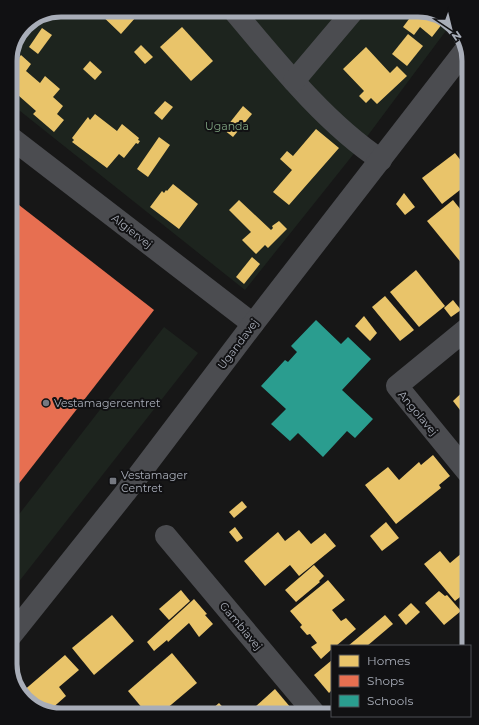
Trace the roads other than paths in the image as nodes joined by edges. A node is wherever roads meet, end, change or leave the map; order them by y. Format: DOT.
graph roads {
  1 [pos="239,17"];
  2 [pos="348,17"];
  3 [pos="462,55"];
  4 [pos="294,81"];
  5 [pos="17,143"];
  6 [pos="380,160"];
  7 [pos="253,324"];
  8 [pos="462,333"];
  9 [pos="462,465"];
  10 [pos="166,536"];
  11 [pos="17,628"];
  12 [pos="310,708"];
  1 -- 4 [label="street"];
  2 -- 4 [label="street"];
  3 -- 6 [label="street, Ugandavej"];
  4 -- 6 [label="street"];
  5 -- 7 [label="street, Algiervej"];
  6 -- 7 [label="street, Ugandavej"];
  7 -- 11 [label="street, Ugandavej"];
  8 -- 9 [label="street, Angolavej"];
  10 -- 12 [label="street, Gambiavej"];
}
